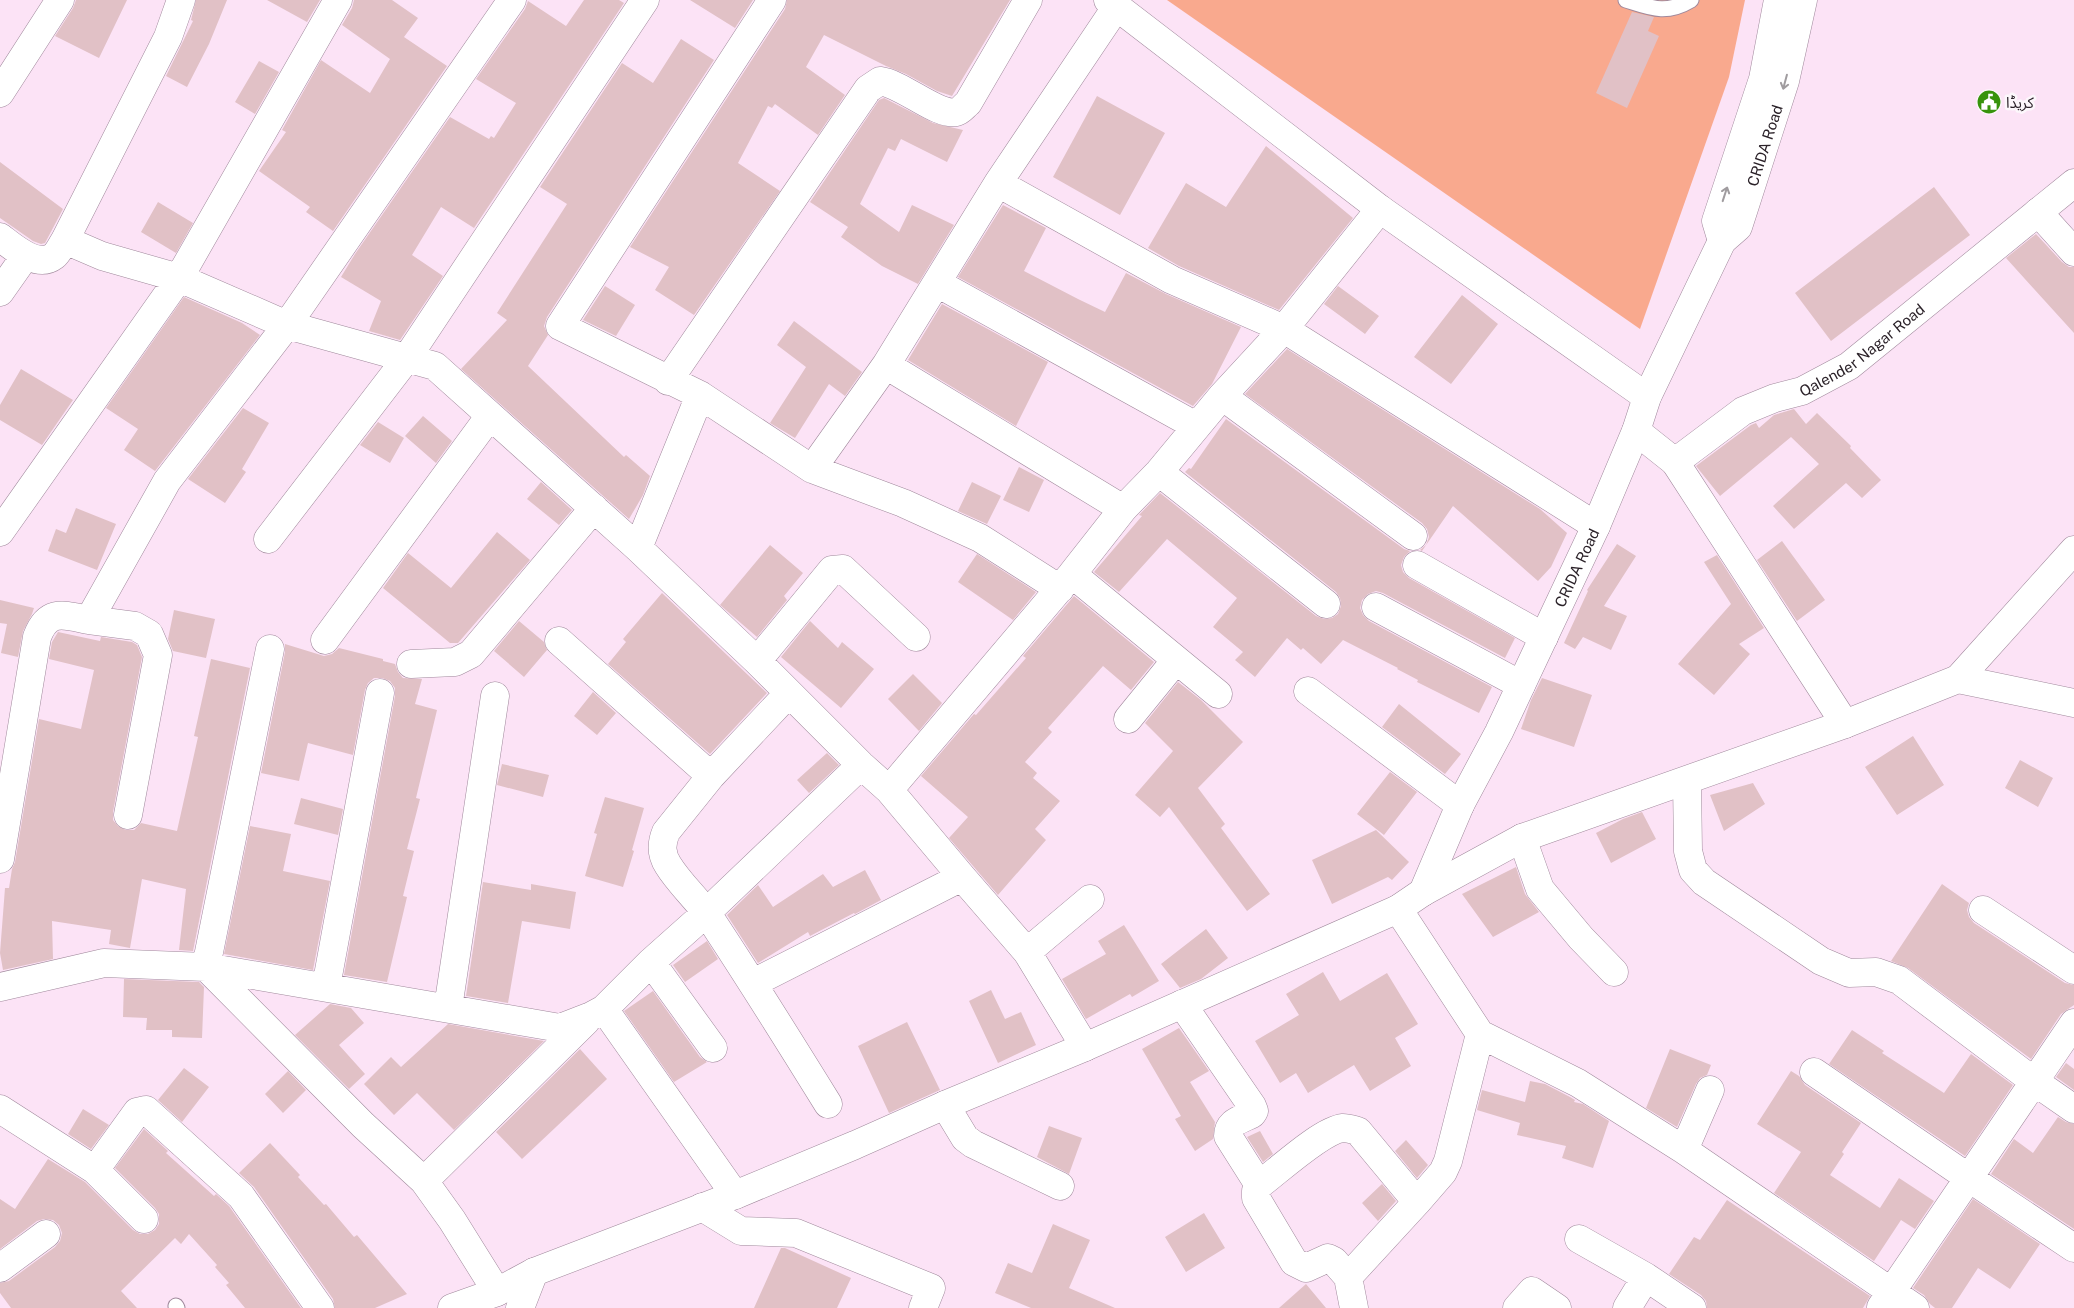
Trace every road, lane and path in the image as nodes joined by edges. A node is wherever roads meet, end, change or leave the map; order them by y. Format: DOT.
graph roads {
  1 [pos="60,0"];
  2 [pos="181,0"];
  3 [pos="338,0"];
  4 [pos="512,0"];
  5 [pos="645,0"];
  6 [pos="772,0"];
  7 [pos="1028,0"];
  8 [pos="1626,0"];
  9 [pos="1691,0"];
  10 [pos="1778,0"];
  11 [pos="1803,0"];
  12 [pos="1112,3"];
  13 [pos="1782,42"];
  14 [pos="0,93"];
  15 [pos="998,183"];
  16 [pos="2074,183"];
  17 [pos="1380,209"];
  18 [pos="2038,212"];
  19 [pos="0,238"];
  20 [pos="65,240"];
  21 [pos="2074,252"];
  22 [pos="26,255"];
  23 [pos="179,278"];
  24 [pos="937,283"];
  25 [pos="0,292"];
  26 [pos="287,325"];
  27 [pos="1284,329"];
  28 [pos="407,358"];
  29 [pos="886,365"];
  30 [pos="668,381"];
  31 [pos="700,395"];
  32 [pos="1222,396"];
  33 [pos="1647,397"];
  34 [pos="489,417"];
  35 [pos="1196,426"];
  36 [pos="1636,431"];
  37 [pos="1675,462"];
  38 [pos="812,469"];
  39 [pos="1159,472"];
  40 [pos="594,508"];
  41 [pos="1123,509"];
  42 [pos="1596,526"];
  43 [pos="0,532"];
  44 [pos="1413,536"];
  45 [pos="268,539"];
  46 [pos="638,548"];
  47 [pos="2070,562"];
  48 [pos="1417,565"];
  49 [pos="1066,582"];
  50 [pos="1326,604"];
  51 [pos="1376,607"];
  52 [pos="89,620"];
  53 [pos="916,637"];
  54 [pos="1544,637"];
  55 [pos="325,640"];
  56 [pos="559,641"];
  57 [pos="270,649"];
  58 [pos="757,660"];
  59 [pos="1176,660"];
  60 [pos="411,664"];
  61 [pos="1958,679"];
  62 [pos="1521,685"];
  63 [pos="1308,691"];
  64 [pos="380,693"];
  65 [pos="788,694"];
  66 [pos="1218,694"];
  67 [pos="495,696"];
  68 [pos="2074,703"];
  69 [pos="1128,719"];
  70 [pos="1845,724"];
  71 [pos="860,765"];
  72 [pos="711,776"];
  73 [pos="1687,781"];
  74 [pos="889,790"];
  75 [pos="1460,806"];
  76 [pos="128,815"];
  77 [pos="1522,838"];
  78 [pos="0,859"];
  79 [pos="962,877"];
  80 [pos="1423,892"];
  81 [pos="1090,899"];
  82 [pos="1398,909"];
  83 [pos="1983,910"];
  84 [pos="706,913"];
  85 [pos="1027,952"];
  86 [pos="651,962"];
  87 [pos="206,967"];
  88 [pos="2074,970"];
  89 [pos="1614,972"];
  90 [pos="753,983"];
  91 [pos="0,987"];
  92 [pos="326,987"];
  93 [pos="1182,1004"];
  94 [pos="448,1008"];
  95 [pos="598,1012"];
  96 [pos="2074,1023"];
  97 [pos="1480,1034"];
  98 [pos="1085,1047"];
  99 [pos="713,1048"];
  100 [pos="1814,1072"];
  101 [pos="2034,1082"];
  102 [pos="1710,1090"];
  103 [pos="828,1104"];
  104 [pos="945,1105"];
  105 [pos="2074,1108"];
  106 [pos="0,1109"];
  107 [pos="1684,1150"];
  108 [pos="95,1170"];
  109 [pos="1968,1178"];
  110 [pos="424,1181"];
  111 [pos="1259,1185"];
  112 [pos="1060,1186"];
  113 [pos="735,1195"];
  114 [pos="1417,1202"];
  115 [pos="702,1207"];
  116 [pos="144,1220"];
  117 [pos="46,1234"];
  118 [pos="1579,1239"];
  119 [pos="2074,1248"];
  120 [pos="0,1268"];
  121 [pos="534,1272"];
  122 [pos="1348,1277"];
  123 [pos="1646,1277"];
  124 [pos="497,1292"];
  125 [pos="1886,1300"];
  126 [pos="933,1301"];
  127 [pos="320,1308"];
  128 [pos="452,1308"];
  129 [pos="520,1308"];
  130 [pos="1354,1308"];
  131 [pos="1517,1308"];
  132 [pos="1557,1308"];
  133 [pos="1627,1308"];
  134 [pos="1692,1308"];
  135 [pos="1915,1308"];
  1 -- 14 [label="street"];
  2 -- 20 [label="street"];
  3 -- 23 [label="street"];
  4 -- 26 [label="street"];
  5 -- 28 [label="street"];
  6 -- 30 [label="street"];
  7 -- 30 [label="street"];
  8 -- 9 [label="lane"];
  10 -- 13 [label="street, CRIDA Road"];
  11 -- 13 [label="street, CRIDA Road"];
  12 -- 15 [label="street"];
  12 -- 17 [label="street"];
  13 -- 33 [label="street, CRIDA Road"];
  15 -- 24 [label="street"];
  15 -- 27 [label="street"];
  16 -- 18 [label="street, Qalender Nagar Road"];
  17 -- 27 [label="street"];
  17 -- 33 [label="street"];
  18 -- 21 [label="street"];
  18 -- 37 [label="street, Qalender Nagar Road"];
  19 -- 22 [label="street"];
  20 -- 22 [label="street"];
  20 -- 23 [label="street"];
  22 -- 25 [label="street"];
  23 -- 26 [label="street"];
  23 -- 43 [label="street"];
  24 -- 29 [label="street"];
  24 -- 35 [label="street"];
  26 -- 28 [label="street"];
  26 -- 52 [label="street"];
  27 -- 32 [label="street"];
  27 -- 42 [label="street"];
  28 -- 34 [label="street"];
  28 -- 45 [label="street"];
  29 -- 38 [label="street"];
  29 -- 41 [label="street"];
  30 -- 31 [label="street"];
  31 -- 38 [label="street"];
  31 -- 46 [label="street"];
  32 -- 35 [label="street"];
  32 -- 44 [label="street"];
  33 -- 36 [label="street, CRIDA Road"];
  34 -- 40 [label="street"];
  34 -- 55 [label="street"];
  35 -- 39 [label="street"];
  36 -- 37 [label="street"];
  36 -- 42 [label="street, CRIDA Road"];
  37 -- 70 [label="street"];
  38 -- 49 [label="street"];
  39 -- 41 [label="street"];
  39 -- 50 [label="street"];
  40 -- 46 [label="street"];
  40 -- 60 [label="street"];
  41 -- 49 [label="street"];
  42 -- 54 [label="street, CRIDA Road"];
  46 -- 58 [label="street"];
  47 -- 61 [label="street"];
  48 -- 54 [label="street"];
  49 -- 59 [label="street"];
  49 -- 74 [label="street"];
  51 -- 62 [label="street"];
  52 -- 76 [label="street"];
  52 -- 78 [label="street"];
  53 -- 58 [label="street"];
  54 -- 62 [label="street, CRIDA Road"];
  56 -- 72 [label="street"];
  57 -- 87 [label="street"];
  58 -- 65 [label="street"];
  59 -- 66 [label="street"];
  59 -- 69 [label="street"];
  61 -- 68 [label="street"];
  61 -- 70 [label="street"];
  62 -- 75 [label="street, CRIDA Road"];
  63 -- 75 [label="street"];
  64 -- 92 [label="street"];
  65 -- 71 [label="street"];
  65 -- 72 [label="street"];
  67 -- 94 [label="street"];
  70 -- 73 [label="street"];
  71 -- 74 [label="street"];
  71 -- 84 [label="street"];
  72 -- 84 [label="street"];
  73 -- 77 [label="street"];
  73 -- 101 [label="street"];
  74 -- 79 [label="street"];
  75 -- 80 [label="street, CRIDA Road"];
  77 -- 80 [label="street"];
  77 -- 89 [label="street"];
  79 -- 85 [label="street"];
  79 -- 90 [label="street"];
  80 -- 82 [label="street"];
  81 -- 85 [label="street"];
  82 -- 93 [label="street"];
  82 -- 97 [label="street"];
  83 -- 88 [label="street"];
  84 -- 86 [label="street"];
  84 -- 90 [label="street"];
  85 -- 98 [label="street"];
  86 -- 95 [label="street"];
  86 -- 99 [label="street"];
  87 -- 91 [label="street"];
  87 -- 92 [label="street"];
  87 -- 110 [label="street"];
  90 -- 103 [label="street"];
  92 -- 94 [label="street"];
  93 -- 98 [label="street"];
  93 -- 111 [label="street"];
  94 -- 95 [label="street"];
  95 -- 110 [label="street"];
  95 -- 113 [label="street"];
  96 -- 101 [label="street"];
  97 -- 107 [label="street"];
  97 -- 114 [label="street"];
  98 -- 104 [label="street"];
  100 -- 109 [label="street"];
  101 -- 105 [label="street"];
  101 -- 109 [label="street"];
  102 -- 107 [label="street"];
  104 -- 112 [label="street"];
  104 -- 113 [label="street"];
  106 -- 108 [label="street"];
  107 -- 125 [label="street"];
  108 -- 116 [label="street"];
  108 -- 127 [label="street"];
  109 -- 119 [label="street"];
  109 -- 125 [label="street"];
  110 -- 124 [label="street"];
  111 -- 114 [label="street"];
  111 -- 122 [label="street"];
  113 -- 115 [label="street"];
  114 -- 122 [label="street"];
  115 -- 121 [label="street"];
  115 -- 126 [label="street"];
  117 -- 120 [label="street"];
  118 -- 123 [label="street"];
  121 -- 124 [label="street"];
  121 -- 129 [label="street"];
  122 -- 130 [label="street"];
  123 -- 133 [label="street"];
  123 -- 134 [label="street"];
  124 -- 128 [label="street"];
  125 -- 135 [label="street"];
  131 -- 132 [label="street"];
}
